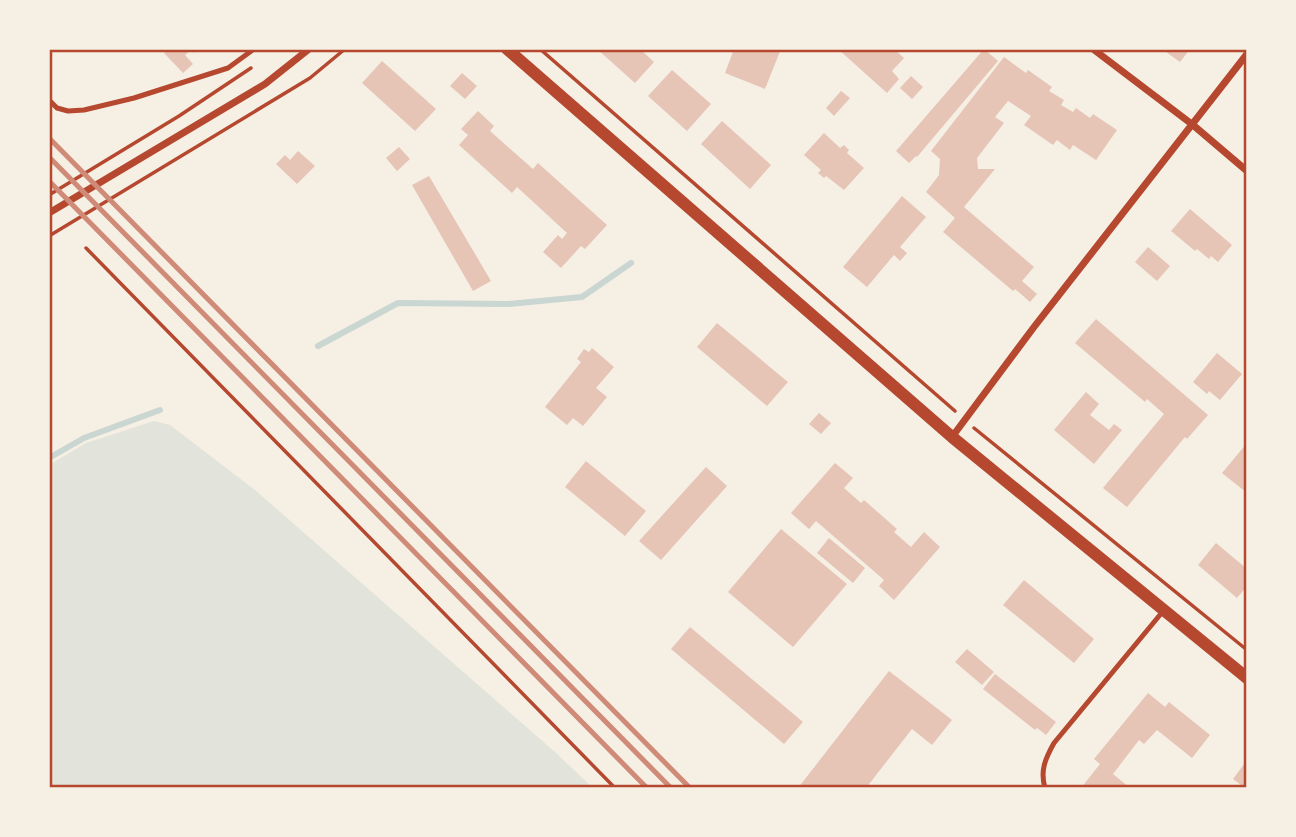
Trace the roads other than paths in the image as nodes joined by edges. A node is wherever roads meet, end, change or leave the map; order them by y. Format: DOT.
graph roads {
  1 [pos="254,49"];
  2 [pos="309,49"];
  3 [pos="507,49"];
  4 [pos="1093,49"];
  5 [pos="1247,54"];
  6 [pos="49,100"];
  7 [pos="1194,125"];
  8 [pos="1247,172"];
  9 [pos="49,213"];
  10 [pos="952,437"];
  11 [pos="1164,610"];
  12 [pos="1247,678"];
  13 [pos="1045,788"];
  1 -- 6 [label="lane"];
  2 -- 9 [label="street"];
  3 -- 10 [label="street"];
  4 -- 7 [label="street"];
  5 -- 7 [label="street"];
  7 -- 8 [label="street"];
  7 -- 10 [label="street"];
  10 -- 11 [label="street"];
  11 -- 12 [label="street"];
  11 -- 13 [label="lane"];
}
